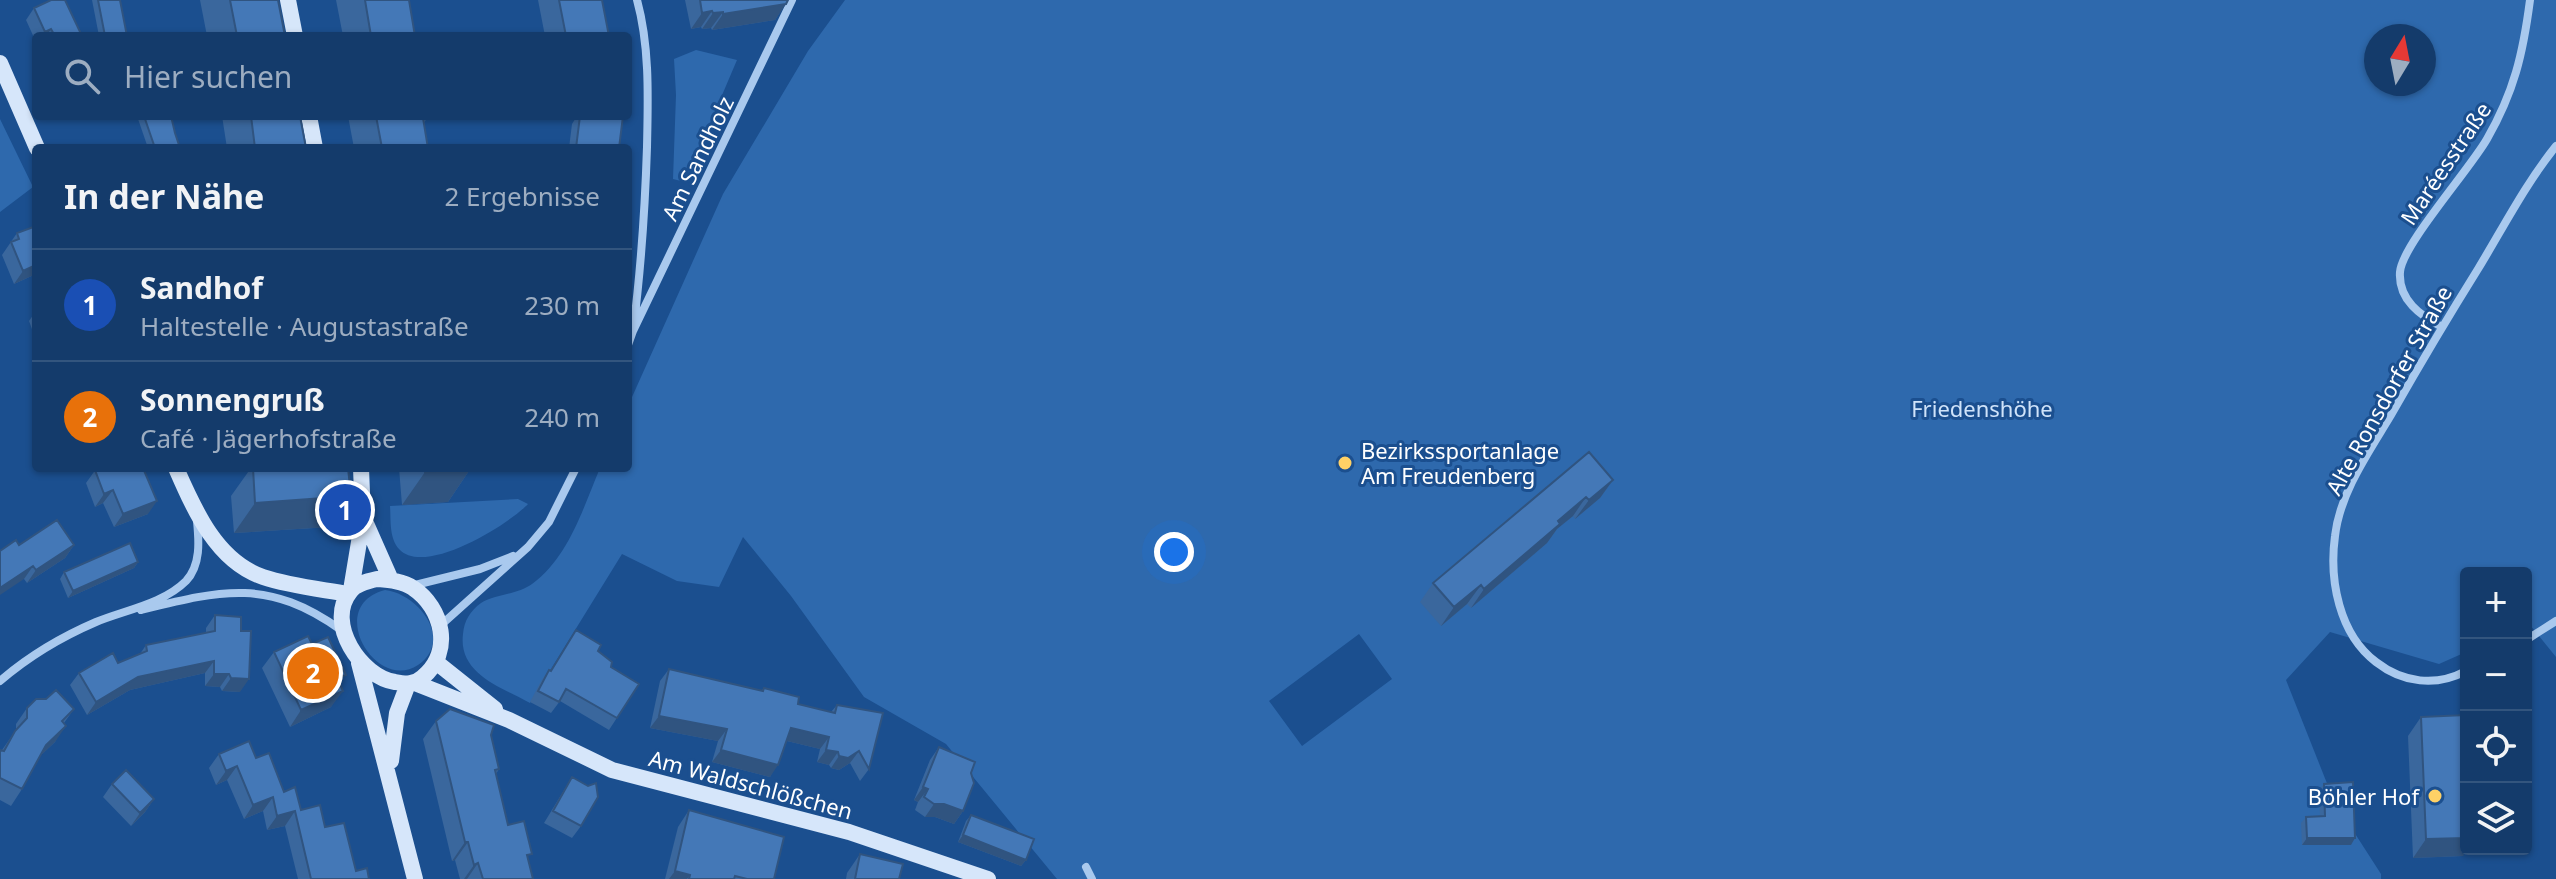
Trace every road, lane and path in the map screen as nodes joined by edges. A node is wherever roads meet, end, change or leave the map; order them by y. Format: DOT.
graph roads {
  1 [pos="288,0"];
  2 [pos="637,0"];
  3 [pos="792,0"];
  4 [pos="2530,0"];
  5 [pos="294,32"];
  6 [pos="0,63"];
  7 [pos="310,120"];
  8 [pos="35,144"];
  9 [pos="314,144"];
  10 [pos="2556,146"];
  11 [pos="2442,327"];
  12 [pos="633,331"];
  13 [pos="178,472"];
  14 [pos="361,472"];
  15 [pos="574,472"];
  16 [pos="196,514"];
  17 [pos="363,518"];
  18 [pos="517,555"];
  19 [pos="391,580"];
  20 [pos="411,586"];
  21 [pos="350,592"];
  22 [pos="98,621"];
  23 [pos="2556,621"];
  24 [pos="441,625"];
  25 [pos="346,634"];
  26 [pos="2528,639"];
  27 [pos="358,661"];
  28 [pos="436,662"];
  29 [pos="2460,674"];
  30 [pos="0,681"];
  31 [pos="412,684"];
  32 [pos="509,720"];
  33 [pos="390,775"];
  34 [pos="1086,867"];
  35 [pos="415,879"];
  36 [pos="988,879"];
  37 [pos="1092,879"];
  1 -- 5 [label="main road"];
  2 -- 12 [label="street"];
  3 -- 12 [label="street, Am Sandholz"];
  4 -- 11 [label="street, Maréesstraße"];
  6 -- 8 [label="main road"];
  7 -- 9 [label="main road"];
  10 -- 11 [label="street, Alte Ronsdorfer Straße"];
  11 -- 29 [label="street, Alte Ronsdorfer Straße"];
  13 -- 16 [label="main road"];
  14 -- 17 [label="main road"];
  15 -- 18 [label="street"];
  16 -- 21 [label="main road"];
  16 -- 22 [label="street"];
  17 -- 19 [label="main road"];
  17 -- 21 [label="main road"];
  18 -- 20 [label="street"];
  18 -- 24 [label="street"];
  19 -- 20 [label="main road"];
  19 -- 21 [label="main road"];
  20 -- 24 [label="main road"];
  21 -- 25 [label="main road"];
  22 -- 25 [label="street"];
  22 -- 30 [label="street"];
  23 -- 26 [label="street"];
  24 -- 28 [label="main road"];
  25 -- 27 [label="main road"];
  27 -- 31 [label="main road"];
  27 -- 33 [label="main road"];
  28 -- 31 [label="main road"];
  28 -- 32 [label="main road, Am Waldschlößchen"];
  31 -- 32 [label="main road, Am Waldschlößchen"];
  31 -- 33 [label="main road"];
  32 -- 36 [label="main road, Am Waldschlößchen"];
  33 -- 35 [label="main road"];
  34 -- 37 [label="street"];
}
